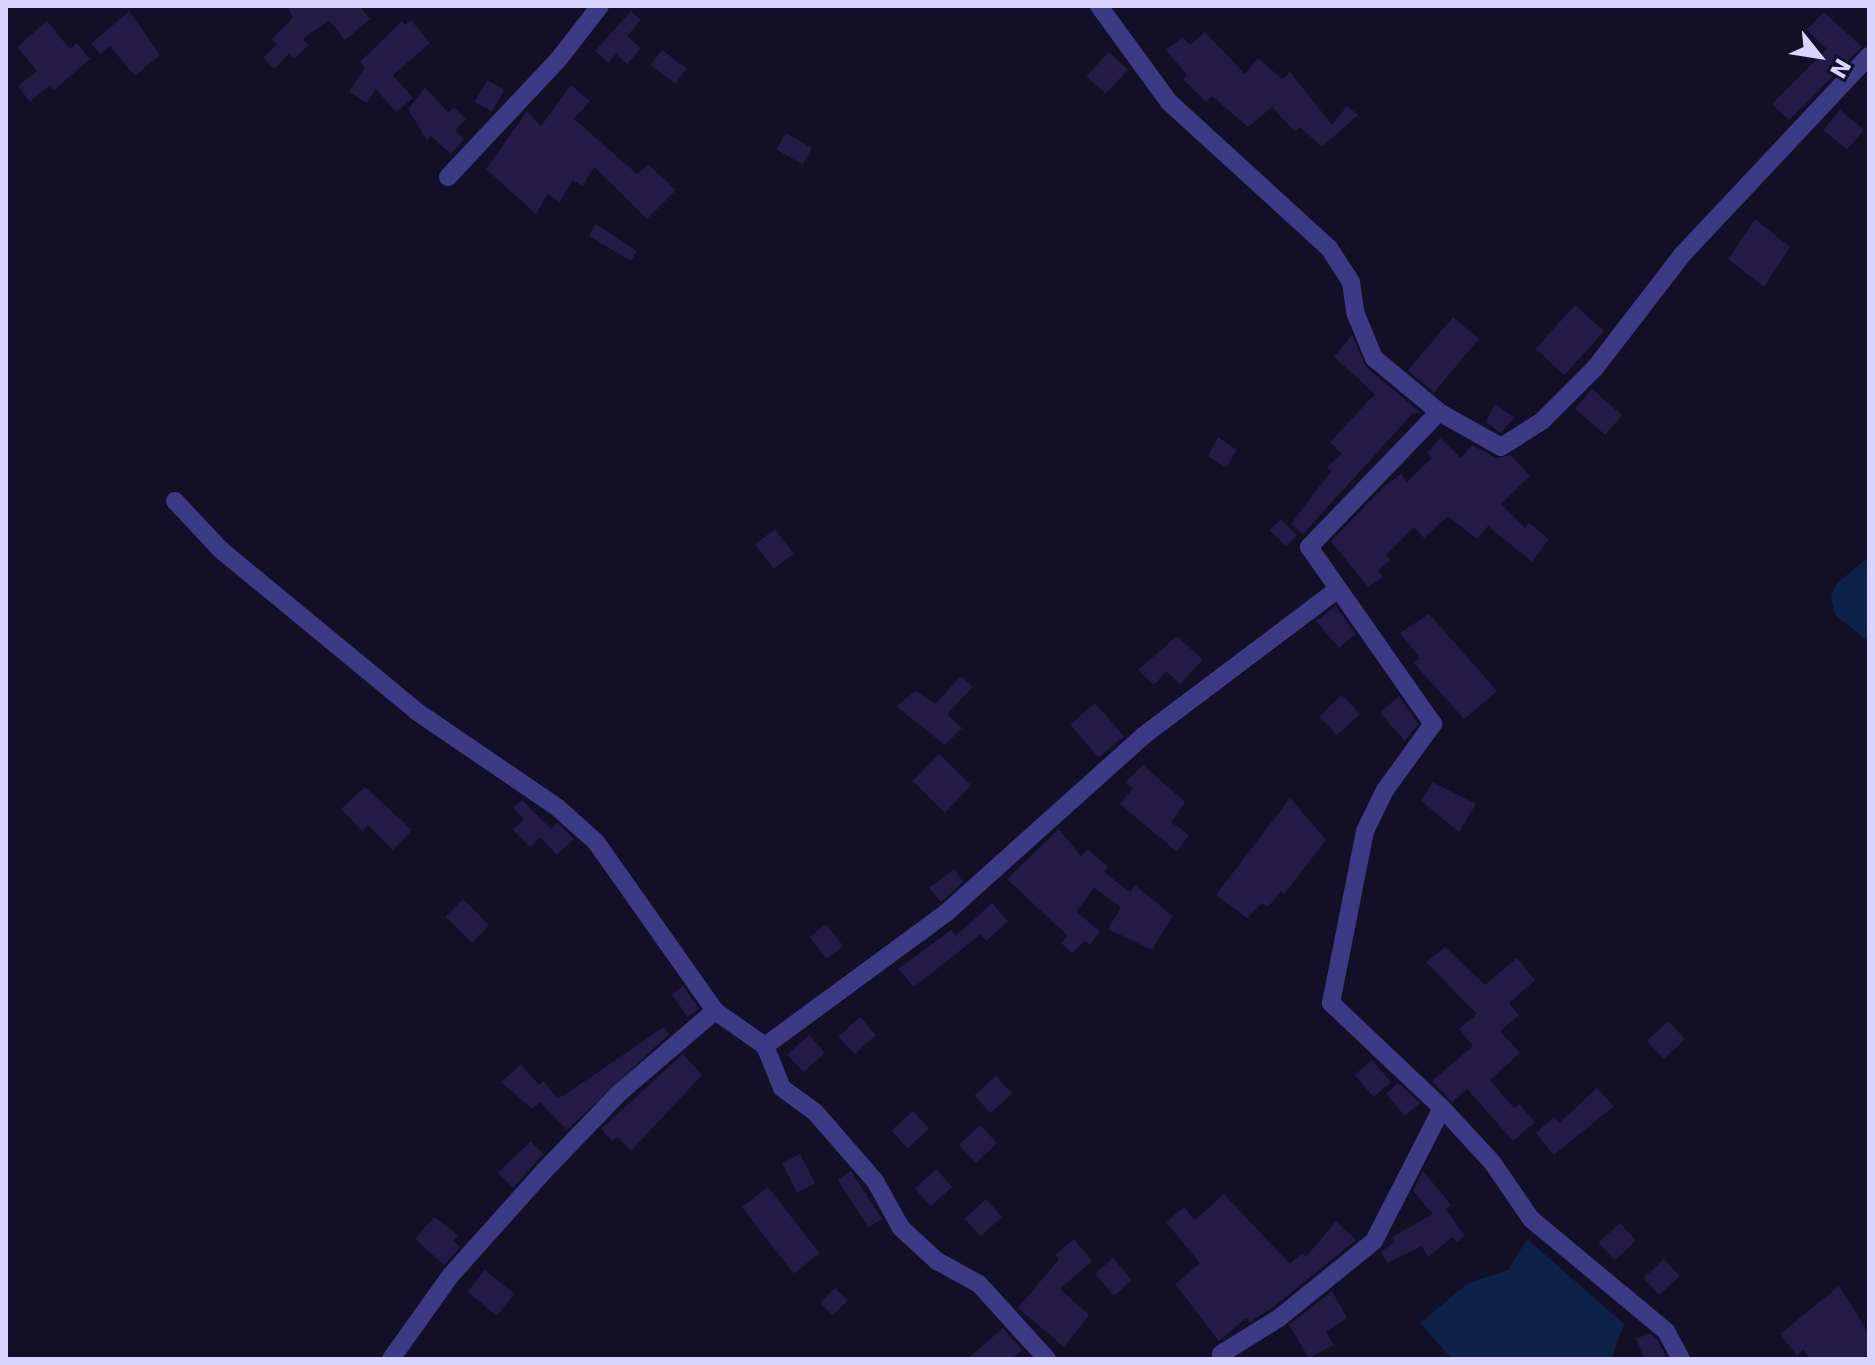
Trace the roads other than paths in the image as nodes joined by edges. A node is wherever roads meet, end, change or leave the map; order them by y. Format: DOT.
graph roads {
  1 [pos="600,6"];
  2 [pos="1099,6"];
  3 [pos="1869,56"];
  4 [pos="448,177"];
  5 [pos="1439,412"];
  6 [pos="175,501"];
  7 [pos="1337,590"];
  8 [pos="715,1011"];
  9 [pos="765,1046"];
  10 [pos="1442,1108"];
  11 [pos="1217,1357"];
  12 [pos="391,1359"];
  13 [pos="1047,1359"];
  14 [pos="1681,1359"];
  1 -- 4 [label="street"];
  2 -- 5 [label="street"];
  3 -- 5 [label="street"];
  5 -- 7 [label="street"];
  6 -- 8 [label="street"];
  7 -- 9 [label="street"];
  7 -- 10 [label="street"];
  8 -- 9 [label="street"];
  8 -- 12 [label="street"];
  9 -- 13 [label="street"];
  10 -- 11 [label="street"];
  10 -- 14 [label="street"];
}
